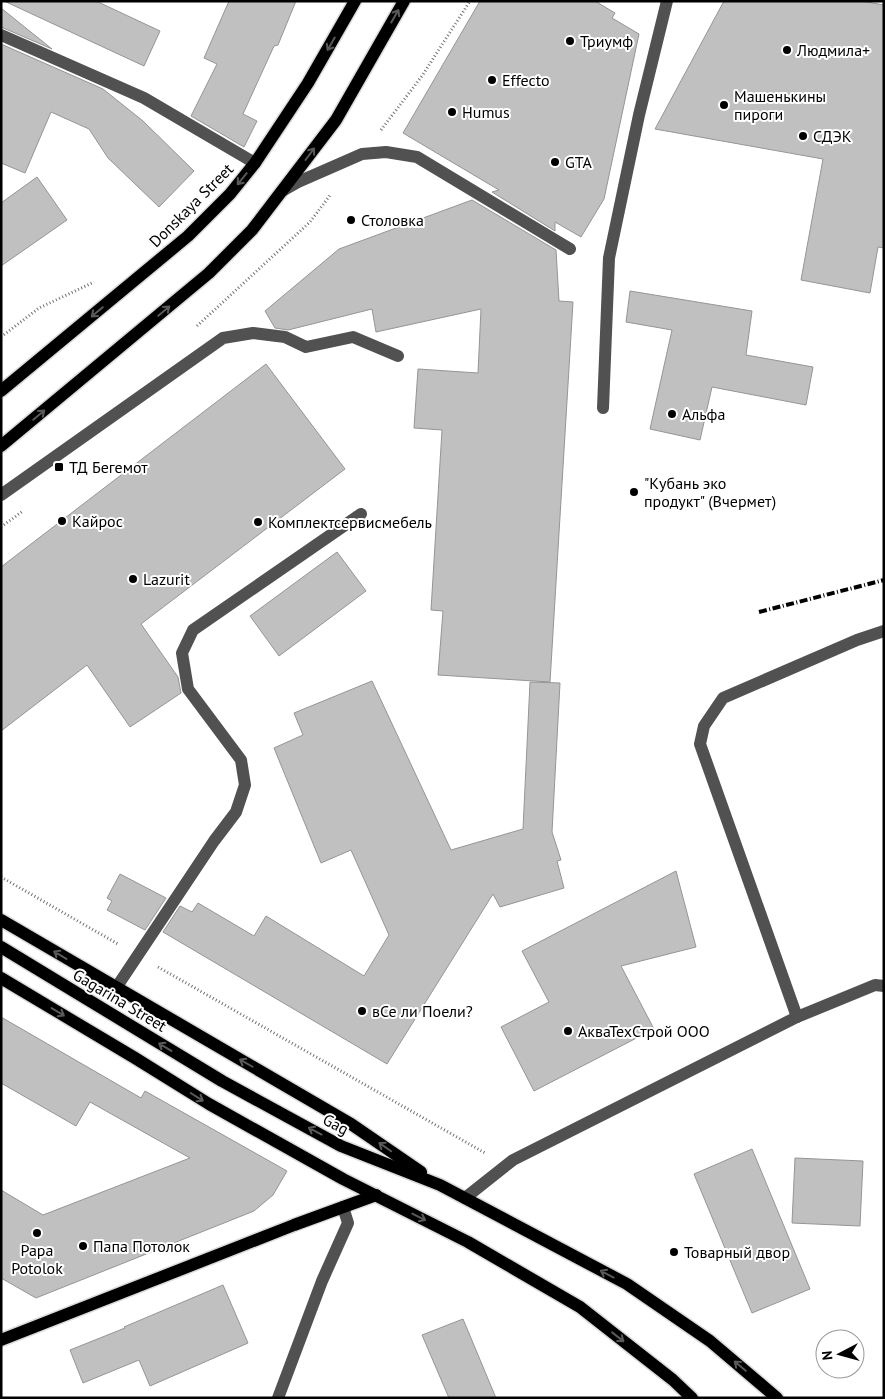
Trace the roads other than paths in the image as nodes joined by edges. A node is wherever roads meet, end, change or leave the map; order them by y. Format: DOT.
graph roads {
  1 [pos="356,1"];
  2 [pos="404,1"];
  3 [pos="666,1"];
  4 [pos="1,35"];
  5 [pos="255,163"];
  6 [pos="281,192"];
  7 [pos="570,249"];
  8 [pos="398,356"];
  9 [pos="1,391"];
  10 [pos="604,408"];
  11 [pos="1,446"];
  12 [pos="1,495"];
  13 [pos="361,514"];
  14 [pos="884,631"];
  15 [pos="1,920"];
  16 [pos="1,947"];
  17 [pos="1,978"];
  18 [pos="884,986"];
  19 [pos="116,988"];
  20 [pos="797,1017"];
  21 [pos="222,1081"];
  22 [pos="440,1185"];
  23 [pos="376,1195"];
  24 [pos="465,1198"];
  25 [pos="343,1207"];
  26 [pos="1,1340"];
  27 [pos="278,1398"];
  28 [pos="692,1398"];
  29 [pos="777,1398"];
  1 -- 5 [label="main road, Donskaya Street, one-way"];
  6 -- 2 [label="main road, one-way"];
  3 -- 10 [label="lane"];
  4 -- 5 [label="lane"];
  5 -- 9 [label="main road, Donskaya Street, one-way"];
  6 -- 7 [label="lane"];
  11 -- 6 [label="main road, one-way"];
  8 -- 12 [label="lane"];
  13 -- 19 [label="lane"];
  14 -- 20 [label="lane"];
  19 -- 15 [label="main road, one-way"];
  21 -- 16 [label="main road, Gagarina Street, one-way"];
  17 -- 23 [label="main road, one-way"];
  18 -- 20 [label="lane"];
  22 -- 19 [label="main road, one-way"];
  20 -- 24 [label="lane"];
  22 -- 21 [label="main road, Gag, one-way"];
  22 -- 24 [label="main road"];
  23 -- 25 [label="main road"];
  23 -- 28 [label="main road, one-way"];
  29 -- 24 [label="main road, one-way"];
  25 -- 26 [label="main road"];
  25 -- 27 [label="lane"];
}
